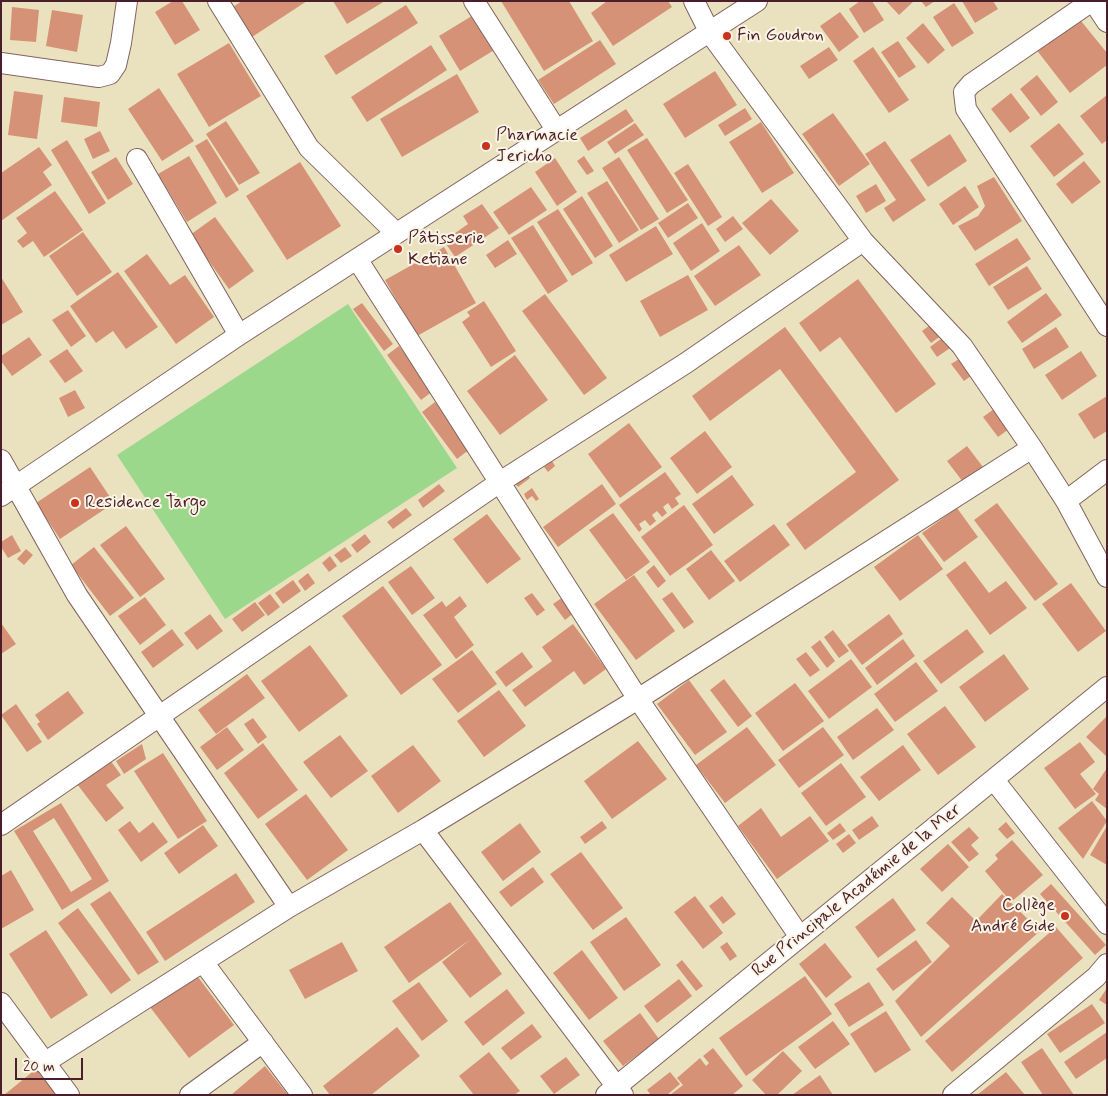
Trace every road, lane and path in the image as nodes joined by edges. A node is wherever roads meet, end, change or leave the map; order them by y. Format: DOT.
graph roads {
  1 [pos="127,1"];
  2 [pos="218,1"];
  3 [pos="474,1"];
  4 [pos="694,1"];
  5 [pos="757,1"];
  6 [pos="1092,1"];
  7 [pos="1107,22"];
  8 [pos="710,33"];
  9 [pos="1,63"];
  10 [pos="557,130"];
  11 [pos="137,160"];
  12 [pos="395,232"];
  13 [pos="863,241"];
  14 [pos="357,260"];
  15 [pos="1107,326"];
  16 [pos="239,334"];
  17 [pos="1032,448"];
  18 [pos="1,460"];
  19 [pos="1107,470"];
  20 [pos="500,482"];
  21 [pos="9,491"];
  22 [pos="1066,502"];
  23 [pos="1107,578"];
  24 [pos="1107,687"];
  25 [pos="638,699"];
  26 [pos="160,717"];
  27 [pos="994,780"];
  28 [pos="1,825"];
  29 [pos="423,830"];
  30 [pos="289,907"];
  31 [pos="1107,924"];
  32 [pos="800,937"];
  33 [pos="203,962"];
  34 [pos="1107,964"];
  35 [pos="1,1003"];
  36 [pos="263,1042"];
  37 [pos="44,1063"];
  38 [pos="615,1092"];
  39 [pos="69,1095"];
  40 [pos="190,1095"];
  41 [pos="302,1095"];
  42 [pos="953,1095"];
  1 -- 9 [label="street"];
  2 -- 12 [label="street"];
  3 -- 10 [label="street"];
  4 -- 8 [label="street"];
  5 -- 8 [label="street"];
  6 -- 7 [label="street"];
  6 -- 15 [label="street"];
  8 -- 10 [label="street"];
  8 -- 13 [label="street"];
  10 -- 12 [label="street"];
  11 -- 16 [label="street"];
  12 -- 14 [label="street"];
  13 -- 17 [label="street"];
  13 -- 20 [label="street"];
  14 -- 16 [label="street"];
  14 -- 20 [label="street"];
  16 -- 21 [label="street"];
  17 -- 22 [label="street"];
  17 -- 25 [label="street"];
  18 -- 21 [label="street"];
  19 -- 22 [label="street"];
  20 -- 25 [label="street"];
  20 -- 26 [label="street"];
  21 -- 26 [label="street"];
  22 -- 23 [label="street"];
  24 -- 27 [label="street, Rue Principale Académie de la Mer"];
  25 -- 29 [label="street"];
  25 -- 32 [label="street"];
  26 -- 28 [label="street"];
  26 -- 30 [label="street"];
  27 -- 31 [label="street"];
  27 -- 32 [label="street, Rue Principale Académie de la Mer"];
  29 -- 30 [label="street"];
  29 -- 38 [label="street"];
  30 -- 33 [label="street"];
  32 -- 38 [label="street, Rue Principale Académie de la Mer"];
  33 -- 36 [label="street"];
  33 -- 37 [label="street"];
  34 -- 42 [label="street"];
  35 -- 37 [label="street"];
  36 -- 40 [label="street"];
  36 -- 41 [label="street"];
  37 -- 39 [label="street"];
}
